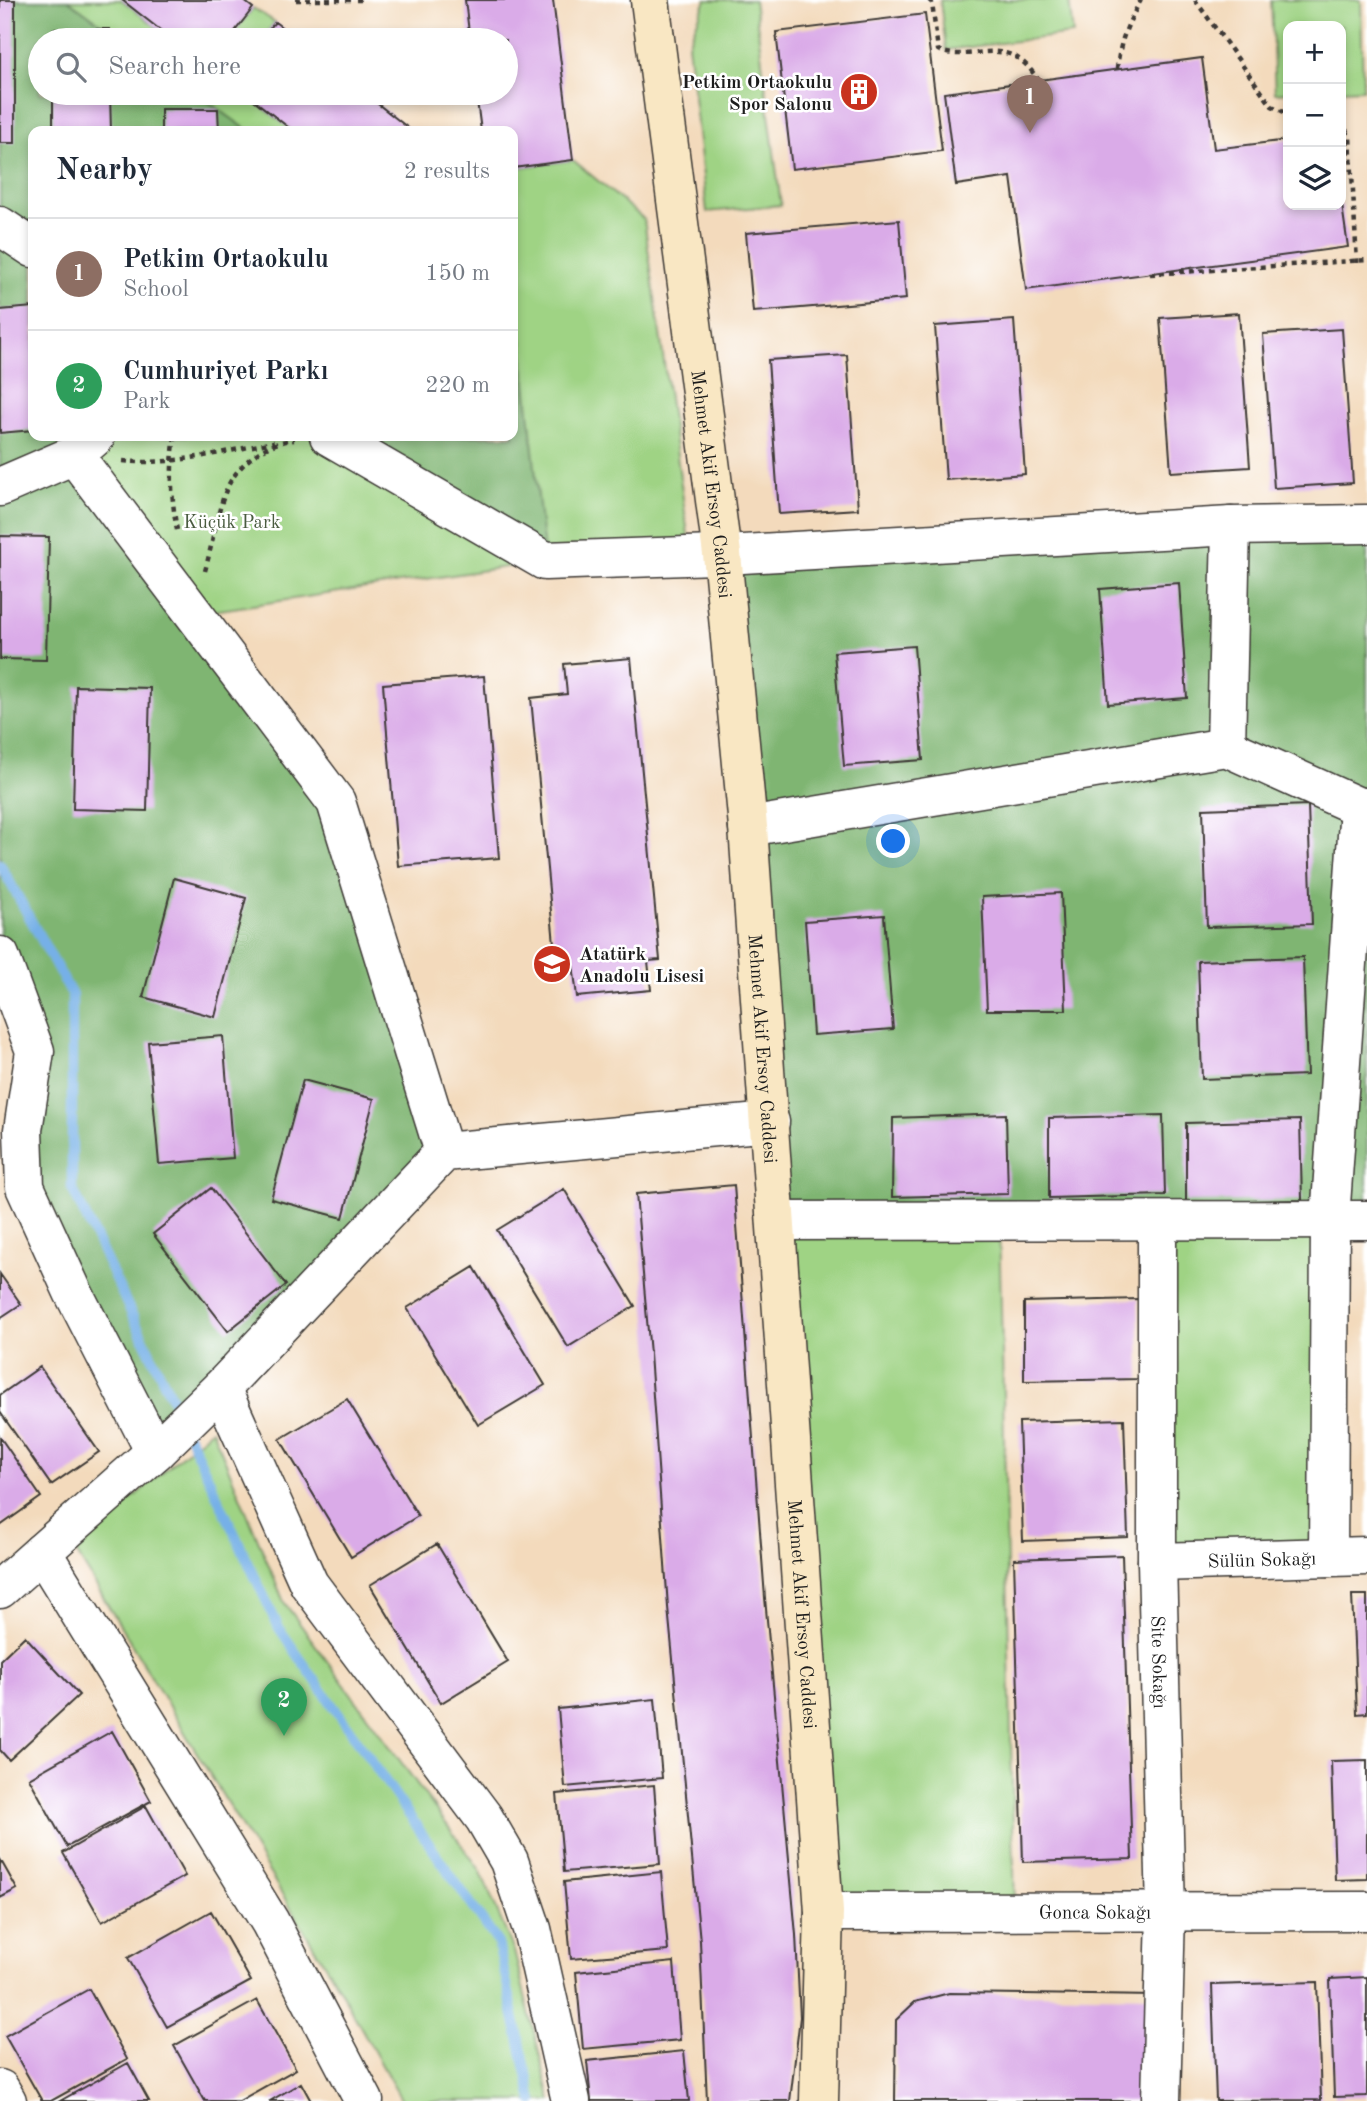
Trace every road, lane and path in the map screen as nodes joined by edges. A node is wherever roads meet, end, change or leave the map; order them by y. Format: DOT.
graph roads {
  1 [pos="296,0"];
  2 [pos="364,0"];
  3 [pos="650,0"];
  4 [pos="929,0"];
  5 [pos="1141,0"];
  6 [pos="1195,0"];
  7 [pos="1117,69"];
  8 [pos="1038,79"];
  9 [pos="1283,112"];
  10 [pos="1346,130"];
  11 [pos="0,226"];
  12 [pos="28,245"];
  13 [pos="1367,260"];
  14 [pos="1357,262"];
  15 [pos="1150,274"];
  16 [pos="174,441"];
  17 [pos="280,441"];
  18 [pos="338,441"];
  19 [pos="85,446"];
  20 [pos="171,461"];
  21 [pos="0,487"];
  22 [pos="1367,524"];
  23 [pos="1231,526"];
  24 [pos="179,540"];
  25 [pos="722,554"];
  26 [pos="193,614"];
  27 [pos="1226,747"];
  28 [pos="1363,807"];
  29 [pos="748,827"];
  30 [pos="0,956"];
  31 [pos="770,1122"];
  32 [pos="444,1152"];
  33 [pos="12,1158"];
  34 [pos="1329,1219"];
  35 [pos="1367,1220"];
  36 [pos="776,1221"];
  37 [pos="1157,1222"];
  38 [pos="221,1388"];
  39 [pos="155,1452"];
  40 [pos="42,1552"];
  41 [pos="1367,1556"];
  42 [pos="1328,1557"];
  43 [pos="1157,1562"];
  44 [pos="0,1589"];
  45 [pos="1367,1911"];
  46 [pos="824,1912"];
  47 [pos="1166,1912"];
  48 [pos="0,2089"];
  49 [pos="7,2101"];
  50 [pos="364,2101"];
  51 [pos="571,2101"];
  52 [pos="819,2101"];
  53 [pos="1161,2101"];
  1 -- 2 [label="path"];
  3 -- 25 [label="main road, Mehmet Akif Ersoy Caddesi"];
  4 -- 8 [label="path"];
  5 -- 7 [label="path"];
  6 -- 9 [label="path"];
  10 -- 14 [label="path"];
  11 -- 12 [label="street"];
  13 -- 14 [label="path"];
  14 -- 15 [label="path"];
  16 -- 20 [label="path"];
  17 -- 20 [label="path"];
  17 -- 26 [label="path"];
  18 -- 25 [label="street"];
  19 -- 20 [label="path"];
  19 -- 21 [label="street"];
  19 -- 26 [label="street"];
  20 -- 24 [label="path"];
  22 -- 23 [label="street"];
  23 -- 25 [label="street"];
  23 -- 27 [label="street"];
  25 -- 29 [label="main road, Mehmet Akif Ersoy Caddesi"];
  26 -- 32 [label="street"];
  27 -- 28 [label="street"];
  27 -- 29 [label="street"];
  28 -- 34 [label="street"];
  29 -- 31 [label="main road, Mehmet Akif Ersoy Caddesi"];
  30 -- 33 [label="street"];
  31 -- 32 [label="street"];
  31 -- 36 [label="main road, Mehmet Akif Ersoy Caddesi"];
  32 -- 38 [label="street"];
  33 -- 39 [label="street"];
  34 -- 35 [label="street"];
  34 -- 37 [label="street"];
  34 -- 42 [label="street"];
  36 -- 37 [label="street"];
  36 -- 46 [label="main road, Mehmet Akif Ersoy Caddesi"];
  37 -- 43 [label="street, Site Sokağı"];
  38 -- 39 [label="street"];
  38 -- 51 [label="street"];
  39 -- 40 [label="street"];
  40 -- 44 [label="street"];
  40 -- 50 [label="street"];
  41 -- 42 [label="street, Sülün Sokağı"];
  42 -- 43 [label="street, Sülün Sokağı"];
  43 -- 47 [label="street, Site Sokağı"];
  45 -- 47 [label="street, Gonca Sokağı"];
  46 -- 47 [label="street, Gonca Sokağı"];
  46 -- 52 [label="main road, Mehmet Akif Ersoy Caddesi"];
  47 -- 53 [label="street, Site Sokağı"];
  48 -- 49 [label="street"];
}
